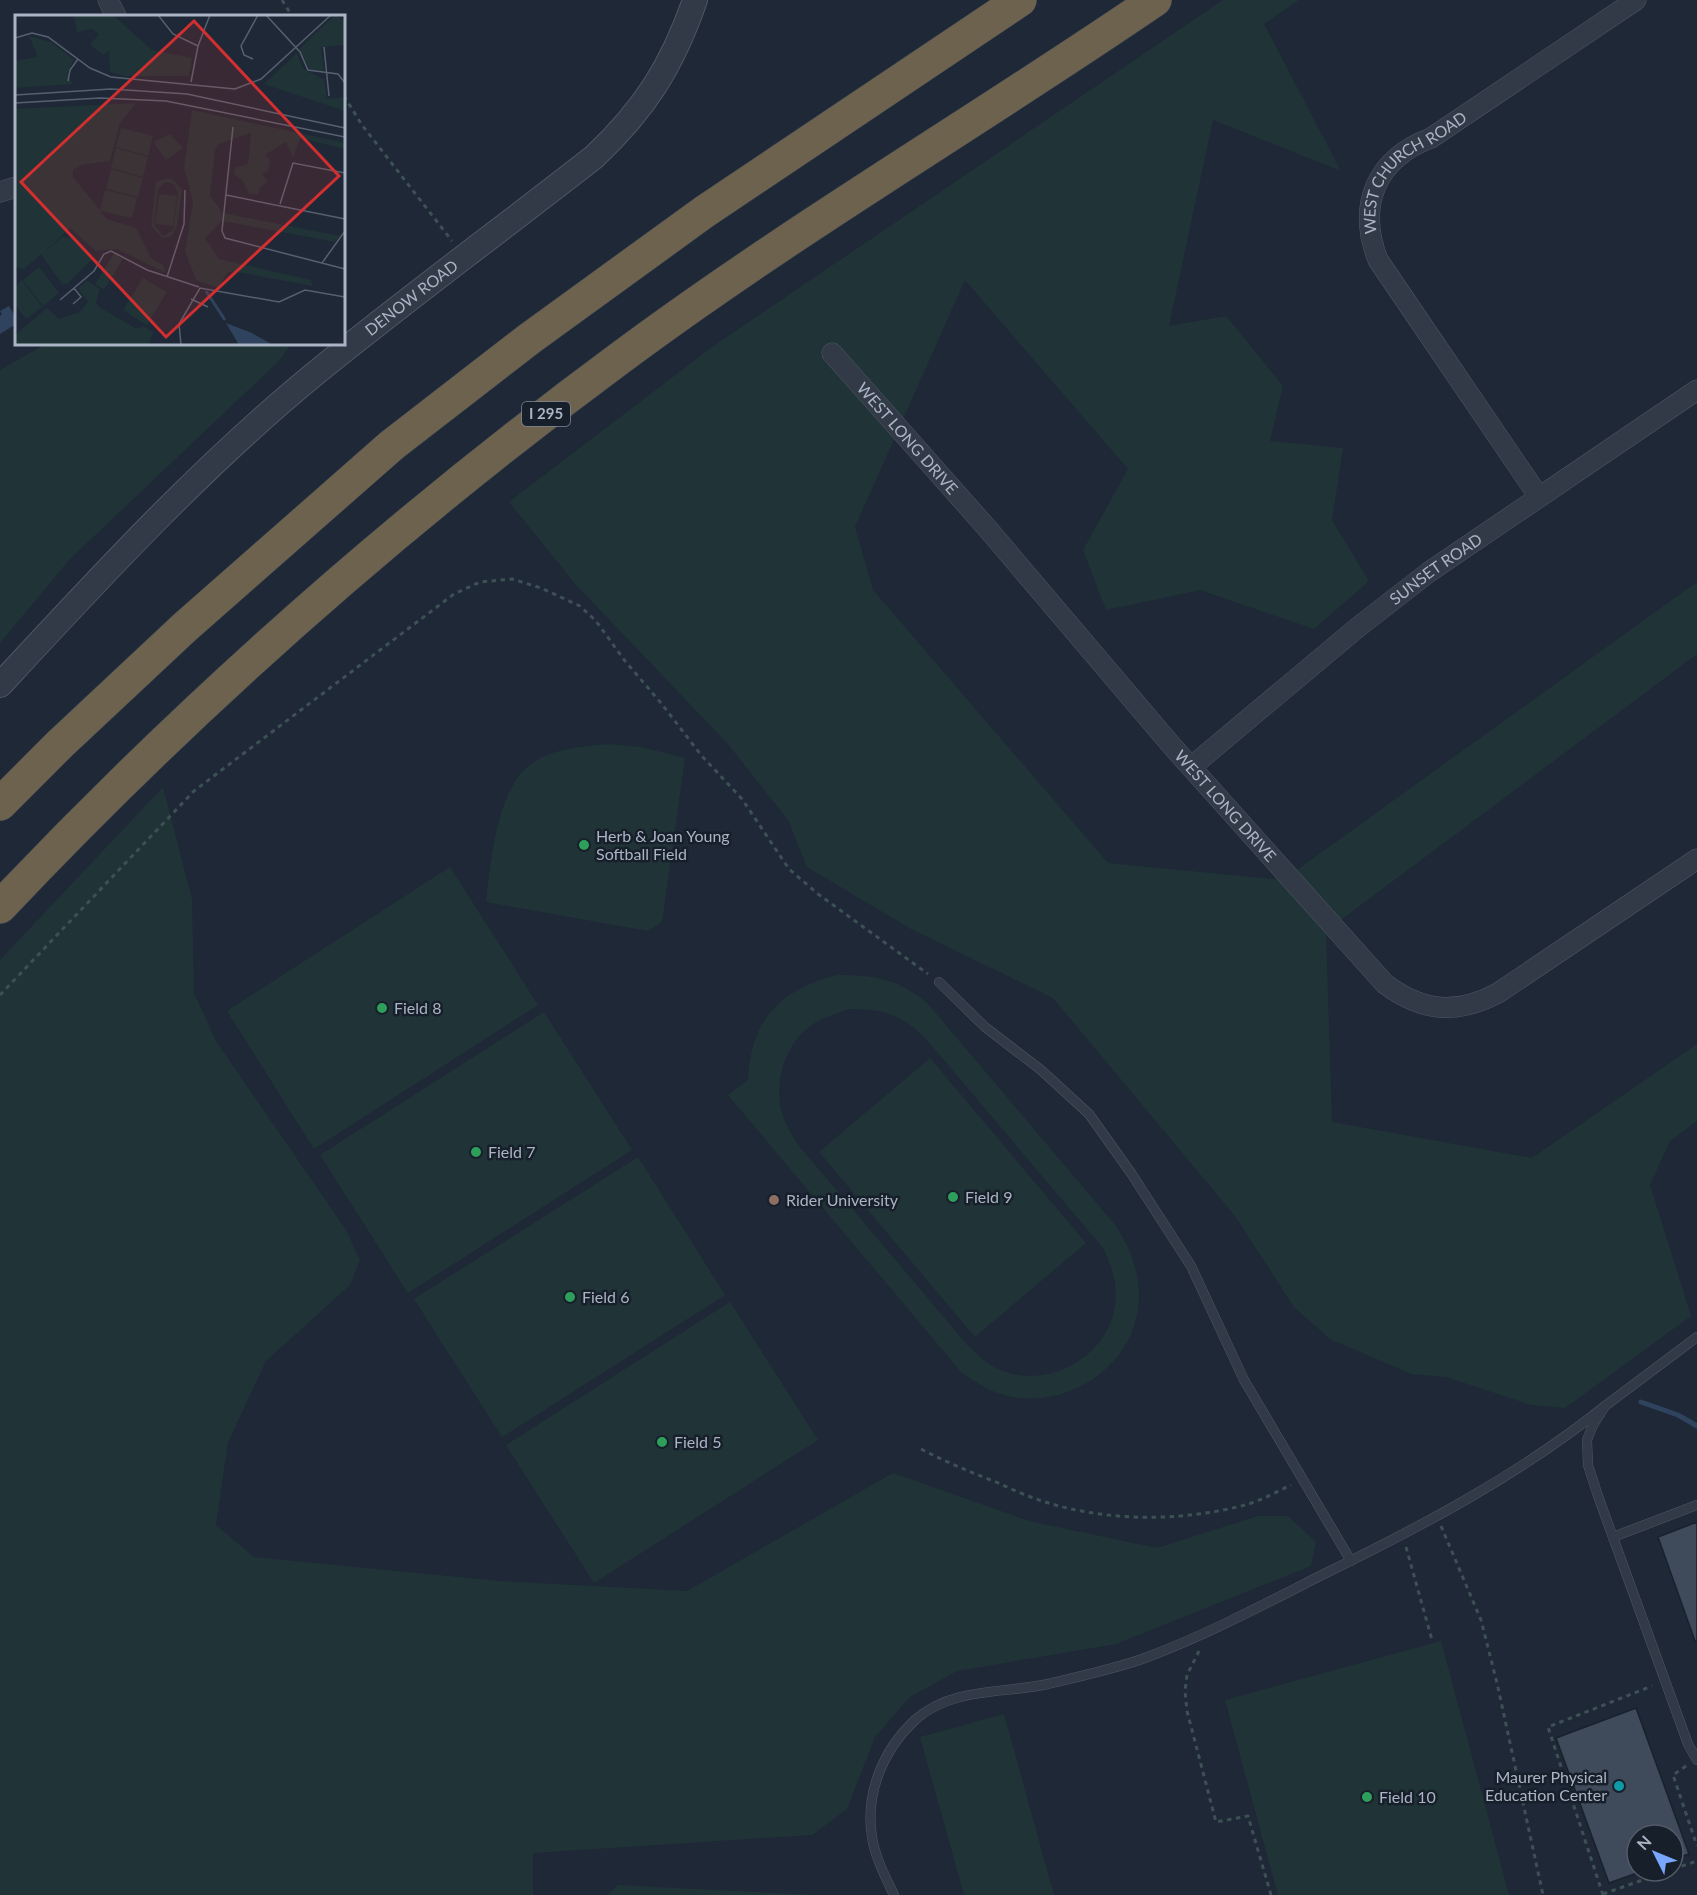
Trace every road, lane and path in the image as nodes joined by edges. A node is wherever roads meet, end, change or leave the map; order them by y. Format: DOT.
graph roads {
  1 [pos="108,0"];
  2 [pos="282,0"];
  3 [pos="695,0"];
  4 [pos="1020,0"];
  5 [pos="1155,0"];
  6 [pos="1636,0"];
  7 [pos="116,15"];
  8 [pos="291,15"];
  9 [pos="345,98"];
  10 [pos="15,187"];
  11 [pos="0,192"];
  12 [pos="464,257"];
  13 [pos="345,342"];
  14 [pos="337,348"];
  15 [pos="832,353"];
  16 [pos="1697,390"];
  17 [pos="1539,497"];
  18 [pos="0,685"];
  19 [pos="1191,767"];
  20 [pos="0,804"];
  21 [pos="1697,859"];
  22 [pos="0,907"];
  23 [pos="939,982"];
  24 [pos="0,995"];
  25 [pos="1697,1337"];
  26 [pos="1605,1406"];
  27 [pos="921,1449"];
  28 [pos="1304,1480"];
  29 [pos="1697,1505"];
  30 [pos="1437,1516"];
  31 [pos="1613,1537"];
  32 [pos="1405,1545"];
  33 [pos="1351,1561"];
  34 [pos="1432,1640"];
  35 [pos="1199,1651"];
  36 [pos="1665,1681"];
  37 [pos="1697,1760"];
  38 [pos="1697,1846"];
  39 [pos="1636,1883"];
  40 [pos="894,1895"];
  41 [pos="1271,1895"];
  42 [pos="1543,1895"];
  43 [pos="1603,1895"];
  1 -- 7 [label="street"];
  2 -- 8 [label="path"];
  3 -- 12 [label="street, DENOW ROAD"];
  4 -- 20 [label="highway"];
  5 -- 22 [label="highway, I 295"];
  6 -- 17 [label="street, WEST CHURCH ROAD"];
  9 -- 12 [label="path"];
  10 -- 11 [label="street"];
  12 -- 13 [label="street, DENOW ROAD"];
  14 -- 18 [label="street, DENOW ROAD"];
  15 -- 19 [label="street, WEST LONG DRIVE"];
  16 -- 17 [label="street, SUNSET ROAD"];
  17 -- 19 [label="street, SUNSET ROAD"];
  19 -- 21 [label="street, WEST LONG DRIVE"];
  23 -- 24 [label="path"];
  23 -- 28 [label="lane"];
  25 -- 26 [label="lane"];
  26 -- 30 [label="lane"];
  26 -- 31 [label="lane"];
  27 -- 28 [label="path"];
  28 -- 33 [label="lane"];
  29 -- 31 [label="lane"];
  30 -- 33 [label="lane"];
  30 -- 42 [label="path"];
  31 -- 36 [label="lane"];
  32 -- 34 [label="path"];
  33 -- 40 [label="lane"];
  35 -- 41 [label="path"];
  36 -- 37 [label="lane"];
  36 -- 43 [label="path"];
  37 -- 38 [label="path"];
  39 -- 43 [label="path"];
}
